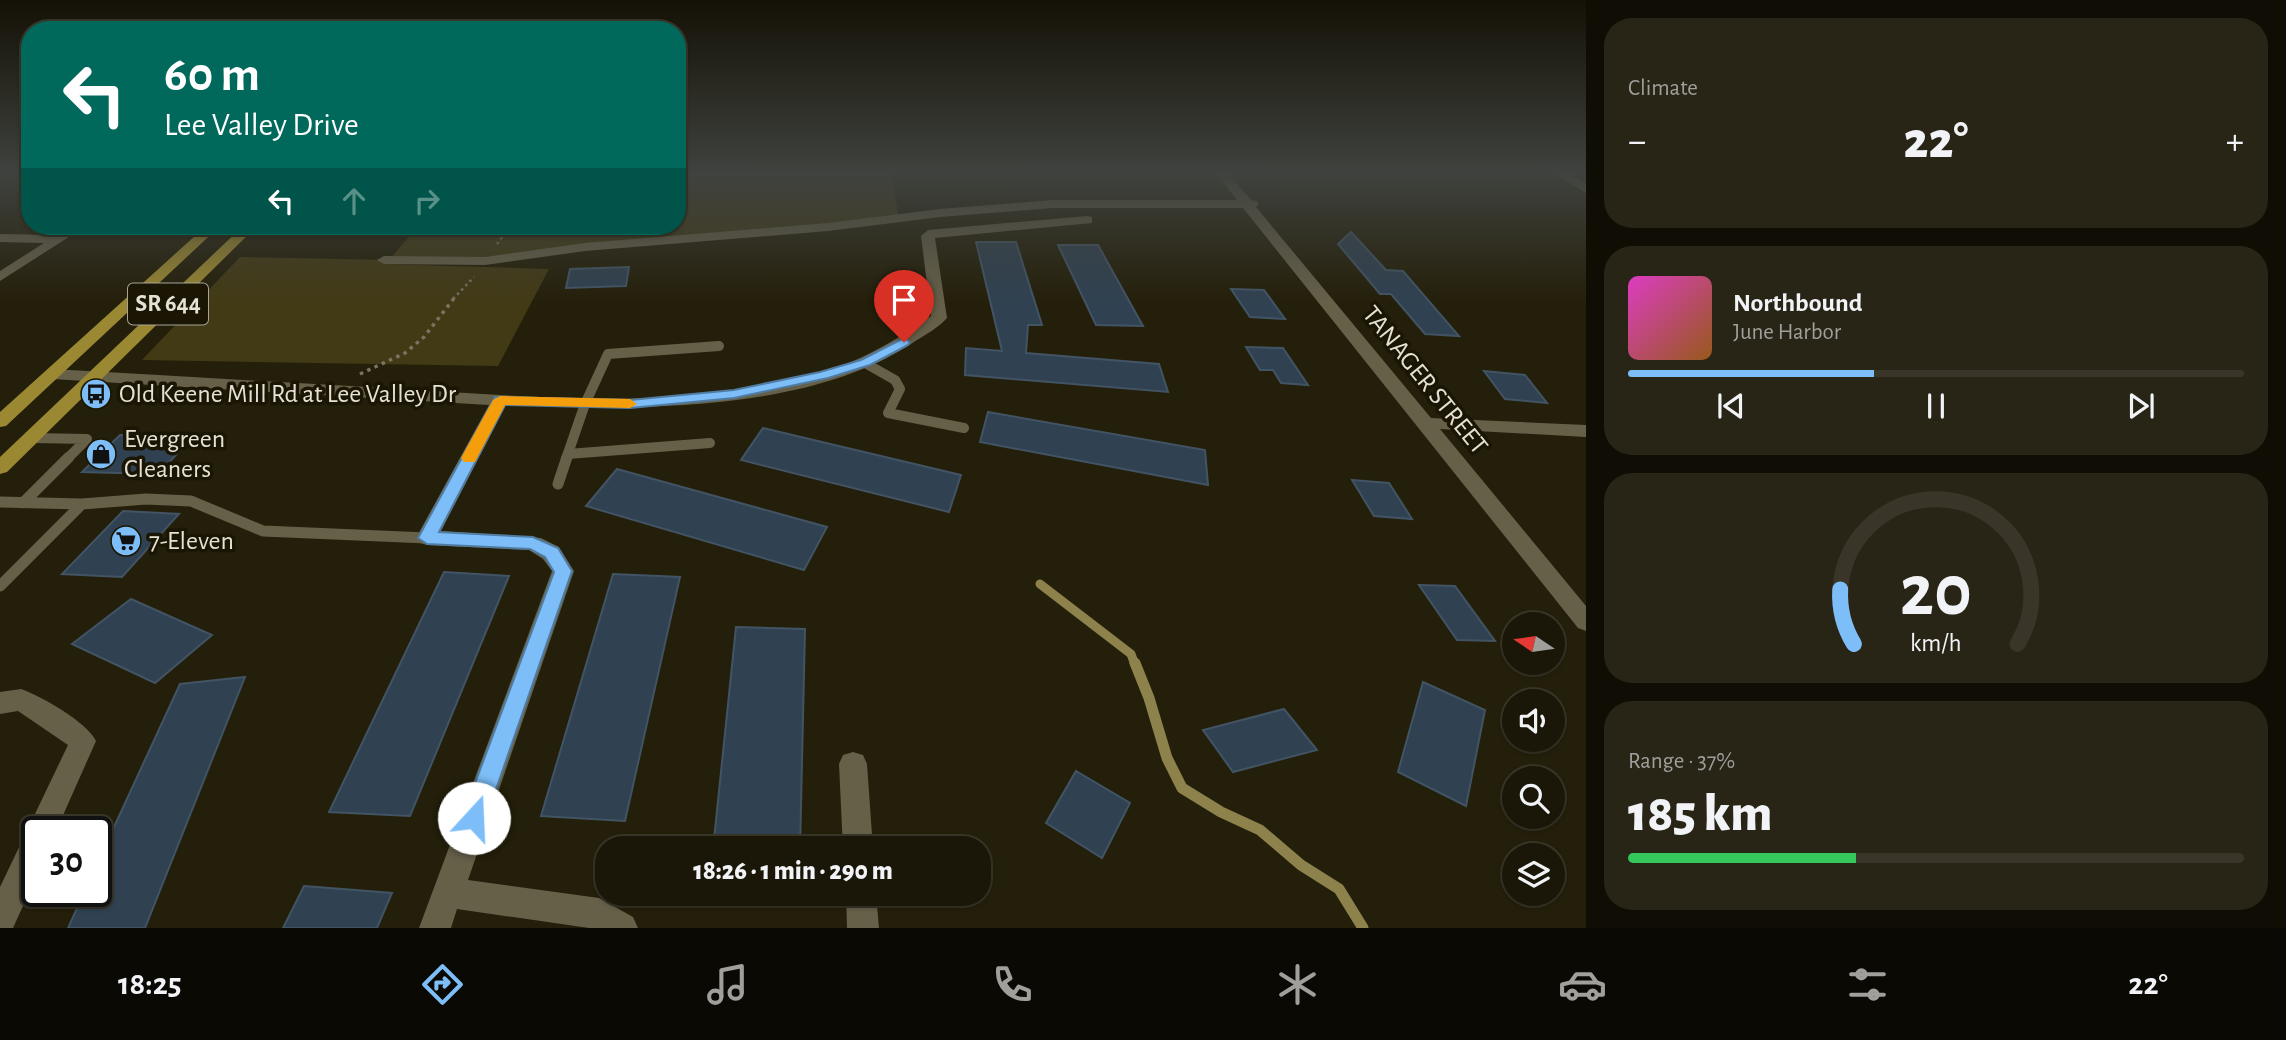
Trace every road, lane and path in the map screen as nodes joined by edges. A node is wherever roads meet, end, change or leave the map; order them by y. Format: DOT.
graph roads {
  1 [pos="914,216"];
  2 [pos="1260,216"];
  3 [pos="1087,220"];
  4 [pos="65,235"];
  5 [pos="203,235"];
  6 [pos="241,235"];
  7 [pos="0,238"];
  8 [pos="59,239"];
  9 [pos="384,260"];
  10 [pos="485,261"];
  11 [pos="0,277"];
  12 [pos="719,346"];
  13 [pos="865,362"];
  14 [pos="52,374"];
  15 [pos="96,377"];
  16 [pos="328,389"];
  17 [pos="500,400"];
  18 [pos="585,404"];
  19 [pos="0,422"];
  20 [pos="1426,423"];
  21 [pos="964,428"];
  22 [pos="1586,430"];
  23 [pos="32,438"];
  24 [pos="710,443"];
  25 [pos="568,454"];
  26 [pos="0,468"];
  27 [pos="558,484"];
  28 [pos="0,502"];
  29 [pos="23,503"];
  30 [pos="82,504"];
  31 [pos="427,538"];
  32 [pos="0,586"];
  33 [pos="1586,622"];
  34 [pos="0,703"];
  35 [pos="853,764"];
  36 [pos="48,816"];
  37 [pos="857,836"];
  38 [pos="21,876"];
  39 [pos="448,892"];
  40 [pos="862,906"];
  41 [pos="0,921"];
  42 [pos="435,928"];
  43 [pos="622,928"];
  44 [pos="863,928"];
  1 -- 10 [label="street"];
  2 -- 20 [label="street, TANAGER STREET"];
  3 -- 13 [label="street"];
  4 -- 8 [label="street"];
  5 -- 14 [label="main road, SR 644"];
  6 -- 15 [label="main road, SR 644"];
  7 -- 8 [label="street"];
  8 -- 11 [label="street"];
  9 -- 10 [label="street"];
  10 -- 16 [label="path"];
  12 -- 18 [label="lane"];
  13 -- 18 [label="street"];
  13 -- 21 [label="lane"];
  14 -- 15 [label="street"];
  14 -- 19 [label="main road, SR 644"];
  15 -- 16 [label="street"];
  15 -- 23 [label="main road, SR 644"];
  16 -- 17 [label="street"];
  17 -- 18 [label="street"];
  17 -- 31 [label="street"];
  18 -- 25 [label="lane"];
  20 -- 22 [label="street"];
  20 -- 33 [label="street, TANAGER STREET"];
  23 -- 26 [label="main road, SR 644"];
  23 -- 29 [label="lane"];
  24 -- 25 [label="lane"];
  25 -- 27 [label="lane"];
  28 -- 29 [label="lane"];
  29 -- 30 [label="lane"];
  30 -- 31 [label="lane"];
  30 -- 32 [label="lane"];
  31 -- 39 [label="street"];
  34 -- 36 [label="street"];
  35 -- 37 [label="street"];
  38 -- 41 [label="street"];
  39 -- 42 [label="street"];
  39 -- 43 [label="street"];
  40 -- 44 [label="street"];
}
